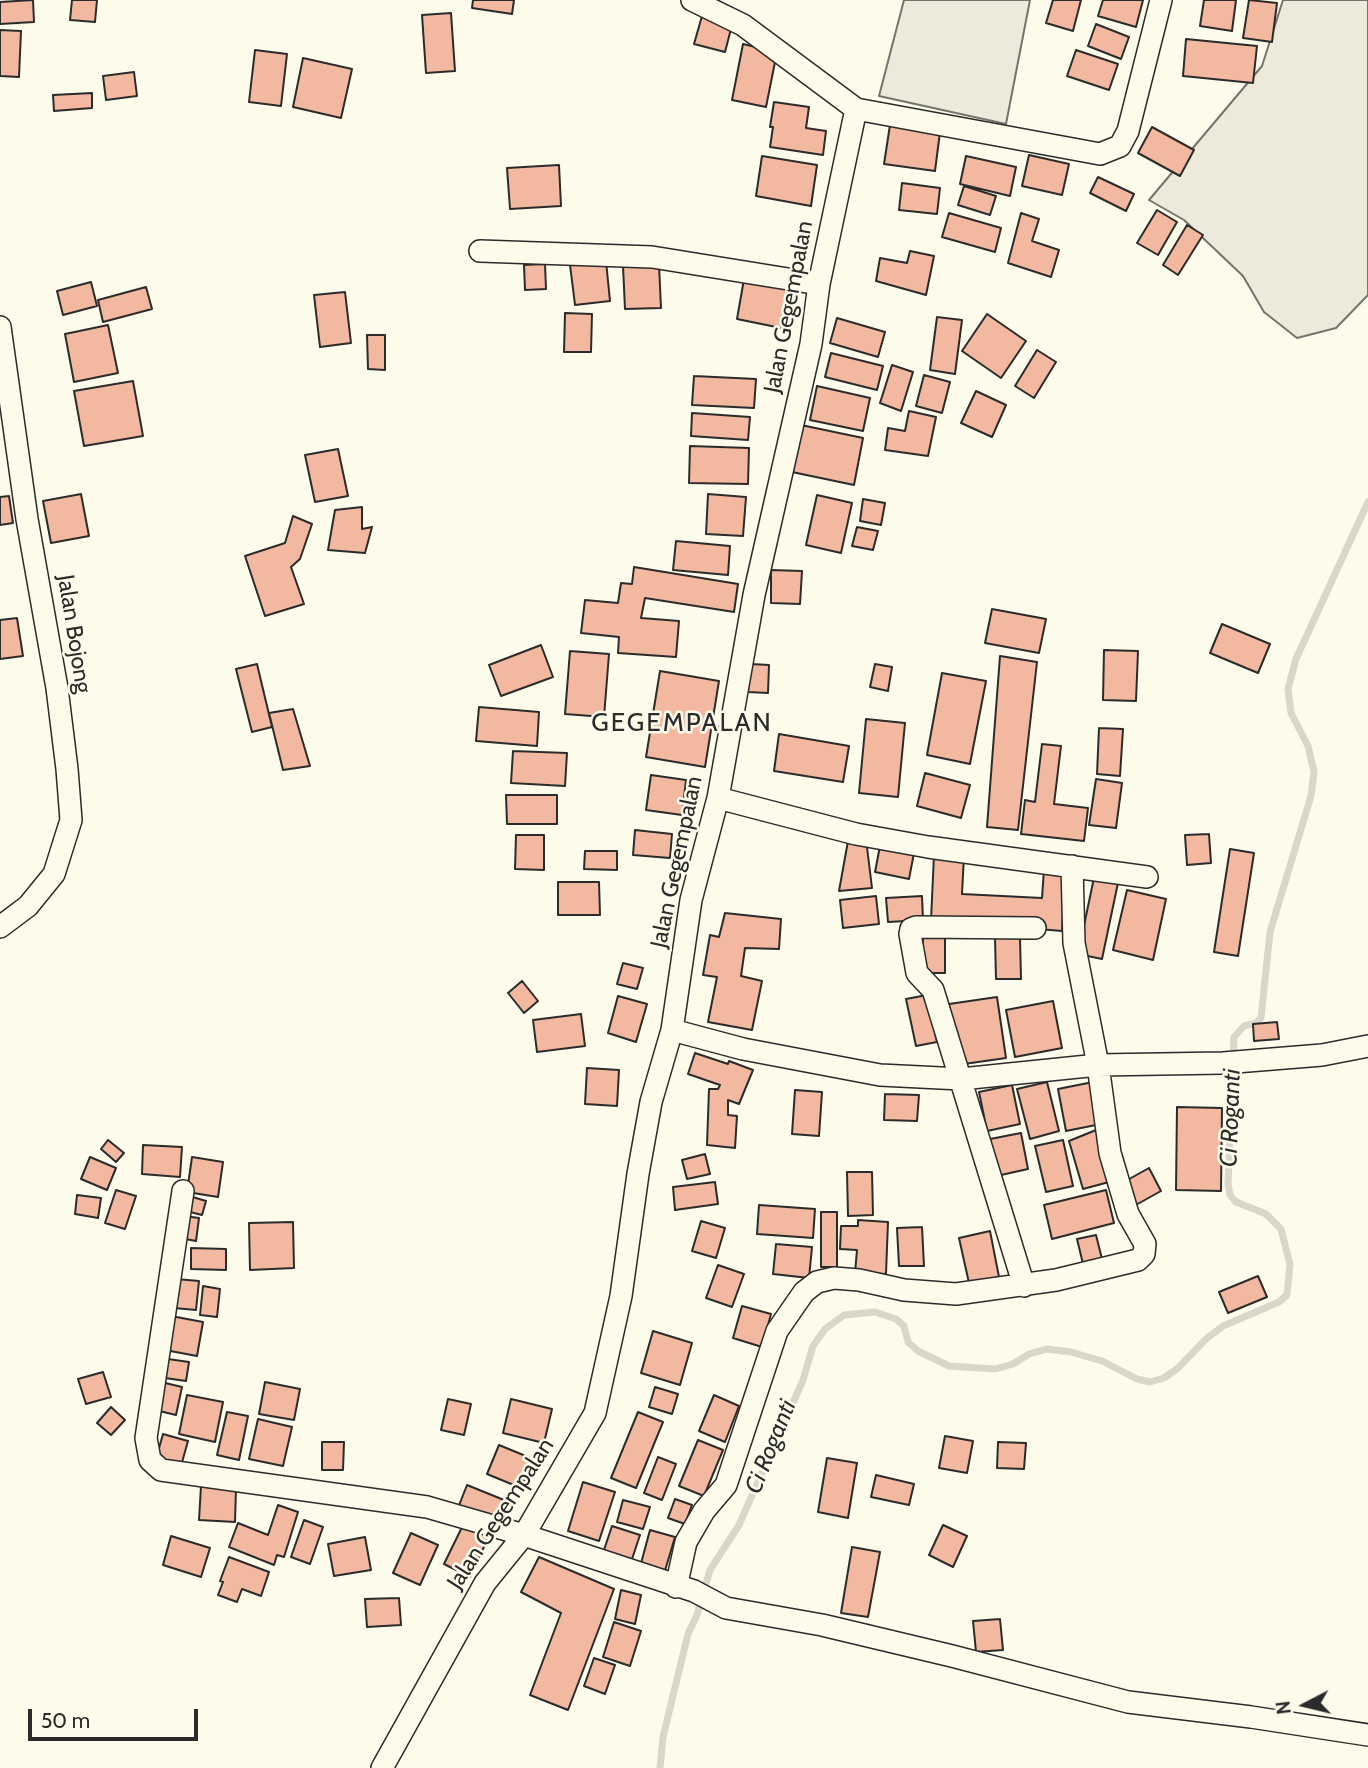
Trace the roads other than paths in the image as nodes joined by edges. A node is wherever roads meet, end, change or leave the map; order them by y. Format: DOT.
graph roads {
  1 [pos="692,0"];
  2 [pos="1161,0"];
  3 [pos="856,109"];
  4 [pos="480,251"];
  5 [pos="819,285"];
  6 [pos="0,327"];
  7 [pos="718,799"];
  8 [pos="1072,866"];
  9 [pos="1147,877"];
  10 [pos="0,927"];
  11 [pos="1035,928"];
  12 [pos="671,1031"];
  13 [pos="1368,1046"];
  14 [pos="1098,1065"];
  15 [pos="961,1079"];
  16 [pos="183,1191"];
  17 [pos="1024,1286"];
  18 [pos="524,1535"];
  19 [pos="685,1589"];
  20 [pos="1368,1735"];
  21 [pos="382,1768"];
  1 -- 3 [label="street"];
  2 -- 3 [label="street"];
  3 -- 5 [label="street, Jalan Gegempalan"];
  4 -- 5 [label="street"];
  5 -- 7 [label="street, Jalan Gegempalan"];
  6 -- 10 [label="street, Jalan Bojong"];
  7 -- 8 [label="street"];
  7 -- 12 [label="street, Jalan Gegempalan"];
  8 -- 9 [label="street"];
  8 -- 14 [label="street"];
  11 -- 15 [label="street"];
  12 -- 15 [label="street"];
  12 -- 18 [label="street, Jalan Gegempalan"];
  13 -- 14 [label="street"];
  14 -- 15 [label="street"];
  14 -- 17 [label="street"];
  15 -- 17 [label="street"];
  16 -- 18 [label="street"];
  17 -- 19 [label="street"];
  18 -- 19 [label="street"];
  18 -- 21 [label="street, Jalan Gegempalan"];
  19 -- 20 [label="street"];
}
